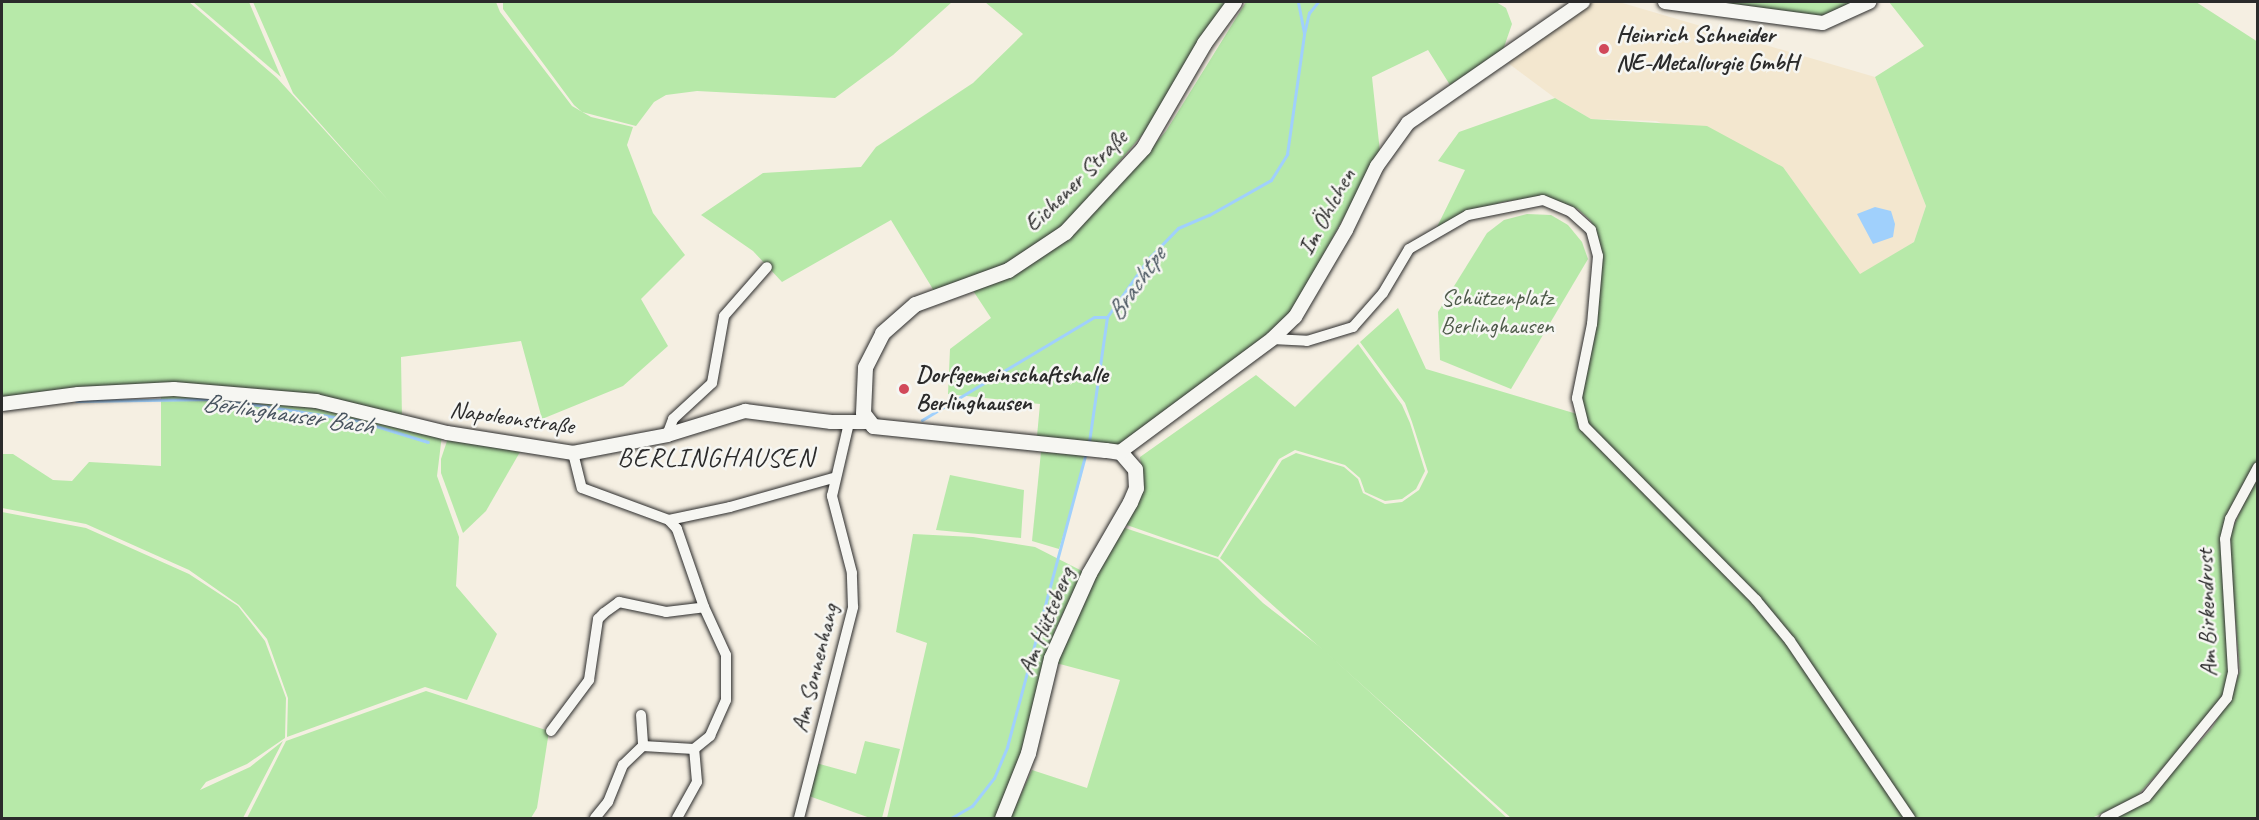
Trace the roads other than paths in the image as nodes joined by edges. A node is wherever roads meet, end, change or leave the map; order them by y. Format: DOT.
graph roads {
  1 [pos="1234,2"];
  2 [pos="1582,2"];
  3 [pos="1665,2"];
  4 [pos="1869,2"];
  5 [pos="767,267"];
  6 [pos="1272,339"];
  7 [pos="2,404"];
  8 [pos="868,422"];
  9 [pos="849,423"];
  10 [pos="667,435"];
  11 [pos="1112,451"];
  12 [pos="573,453"];
  13 [pos="2258,467"];
  14 [pos="833,478"];
  15 [pos="669,520"];
  16 [pos="704,607"];
  17 [pos="641,715"];
  18 [pos="551,731"];
  19 [pos="644,746"];
  20 [pos="694,749"];
  21 [pos="595,819"];
  22 [pos="677,819"];
  23 [pos="800,819"];
  24 [pos="1002,819"];
  25 [pos="1911,819"];
  26 [pos="2104,819"];
  1 -- 8 [label="main road, Eichener Straße"];
  2 -- 6 [label="street, Im Öhlchen"];
  3 -- 4 [label="street"];
  5 -- 10 [label="street"];
  6 -- 11 [label="street, Im Öhlchen"];
  6 -- 25 [label="street"];
  7 -- 12 [label="street, Napoleonstraße"];
  8 -- 9 [label="street, Napoleonstraße"];
  8 -- 11 [label="main road, Napoleonstraße"];
  9 -- 10 [label="street, Napoleonstraße"];
  9 -- 14 [label="street, Am Sonnenhang"];
  10 -- 12 [label="street, Napoleonstraße"];
  11 -- 24 [label="main road, Am Hütteberg"];
  12 -- 15 [label="street"];
  13 -- 26 [label="street, Am Birkendrust"];
  14 -- 15 [label="street"];
  14 -- 23 [label="street, Am Sonnenhang"];
  15 -- 16 [label="street"];
  16 -- 18 [label="street"];
  16 -- 20 [label="street"];
  17 -- 19 [label="street"];
  19 -- 20 [label="street"];
  19 -- 21 [label="street"];
  20 -- 22 [label="street"];
}
